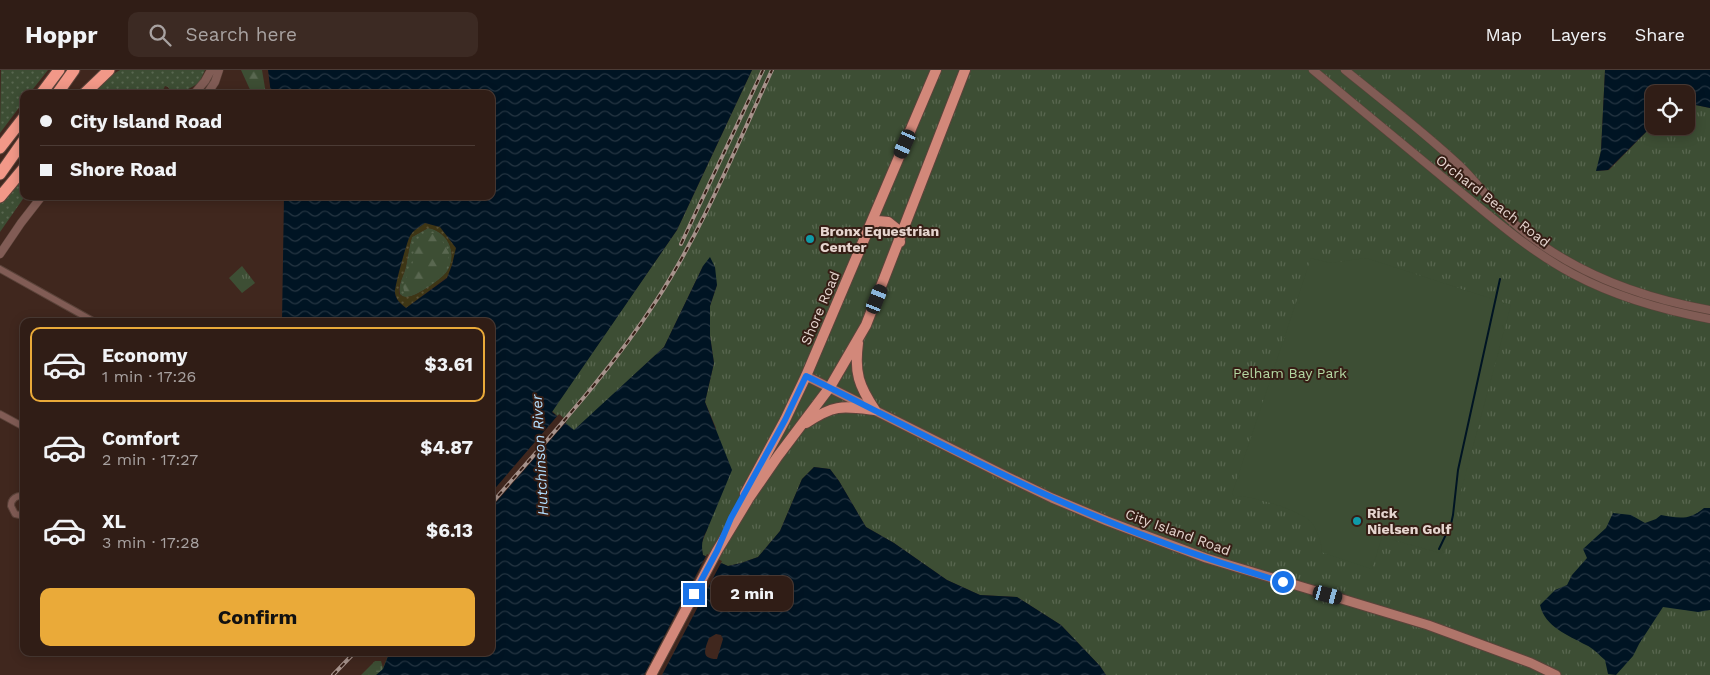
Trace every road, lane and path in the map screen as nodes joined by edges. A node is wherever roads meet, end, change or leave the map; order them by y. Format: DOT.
graph roads {
  1 [pos="59,70"];
  2 [pos="74,70"];
  3 [pos="109,70"];
  4 [pos="211,70"];
  5 [pos="220,70"];
  6 [pos="936,70"];
  7 [pos="965,70"];
  8 [pos="1312,70"];
  9 [pos="1345,70"];
  10 [pos="44,90"];
  11 [pos="60,90"];
  12 [pos="88,90"];
  13 [pos="198,90"];
  14 [pos="210,90"];
  15 [pos="20,122"];
  16 [pos="20,146"];
  17 [pos="0,148"];
  18 [pos="20,173"];
  19 [pos="0,174"];
  20 [pos="0,198"];
  21 [pos="33,200"];
  22 [pos="39,200"];
  23 [pos="21,222"];
  24 [pos="868,230"];
  25 [pos="899,243"];
  26 [pos="0,254"];
  27 [pos="0,269"];
  28 [pos="1710,310"];
  29 [pos="88,318"];
  30 [pos="1710,319"];
  31 [pos="859,338"];
  32 [pos="806,376"];
  33 [pos="830,387"];
  34 [pos="875,410"];
  35 [pos="0,414"];
  36 [pos="20,425"];
  37 [pos="801,426"];
  38 [pos="20,496"];
  39 [pos="20,515"];
  40 [pos="717,551"];
  41 [pos="652,675"];
  42 [pos="1556,675"];
  1 -- 10 [label="highway"];
  2 -- 11 [label="highway"];
  3 -- 12 [label="highway"];
  4 -- 13 [label="street"];
  5 -- 14 [label="street"];
  6 -- 24 [label="main road, Shore Road"];
  7 -- 25 [label="main road, Shore Road"];
  8 -- 30 [label="street, Orchard Beach Road"];
  9 -- 28 [label="street, Orchard Beach Road"];
  15 -- 17 [label="highway"];
  16 -- 19 [label="highway"];
  18 -- 20 [label="highway"];
  21 -- 23 [label="street"];
  22 -- 23 [label="street"];
  23 -- 26 [label="street"];
  24 -- 25 [label="main road"];
  24 -- 32 [label="main road, Shore Road"];
  25 -- 31 [label="main road, Shore Road"];
  27 -- 29 [label="street"];
  31 -- 33 [label="main road, Shore Road"];
  31 -- 34 [label="main road"];
  32 -- 33 [label="main road, City Island Road"];
  32 -- 40 [label="main road, Shore Road"];
  33 -- 34 [label="main road, City Island Road"];
  33 -- 37 [label="main road, Shore Road"];
  34 -- 37 [label="main road"];
  34 -- 42 [label="main road, City Island Road"];
  35 -- 36 [label="street"];
  37 -- 40 [label="main road, Shore Road"];
  38 -- 39 [label="street"];
  40 -- 41 [label="main road, Shore Road"];
}
